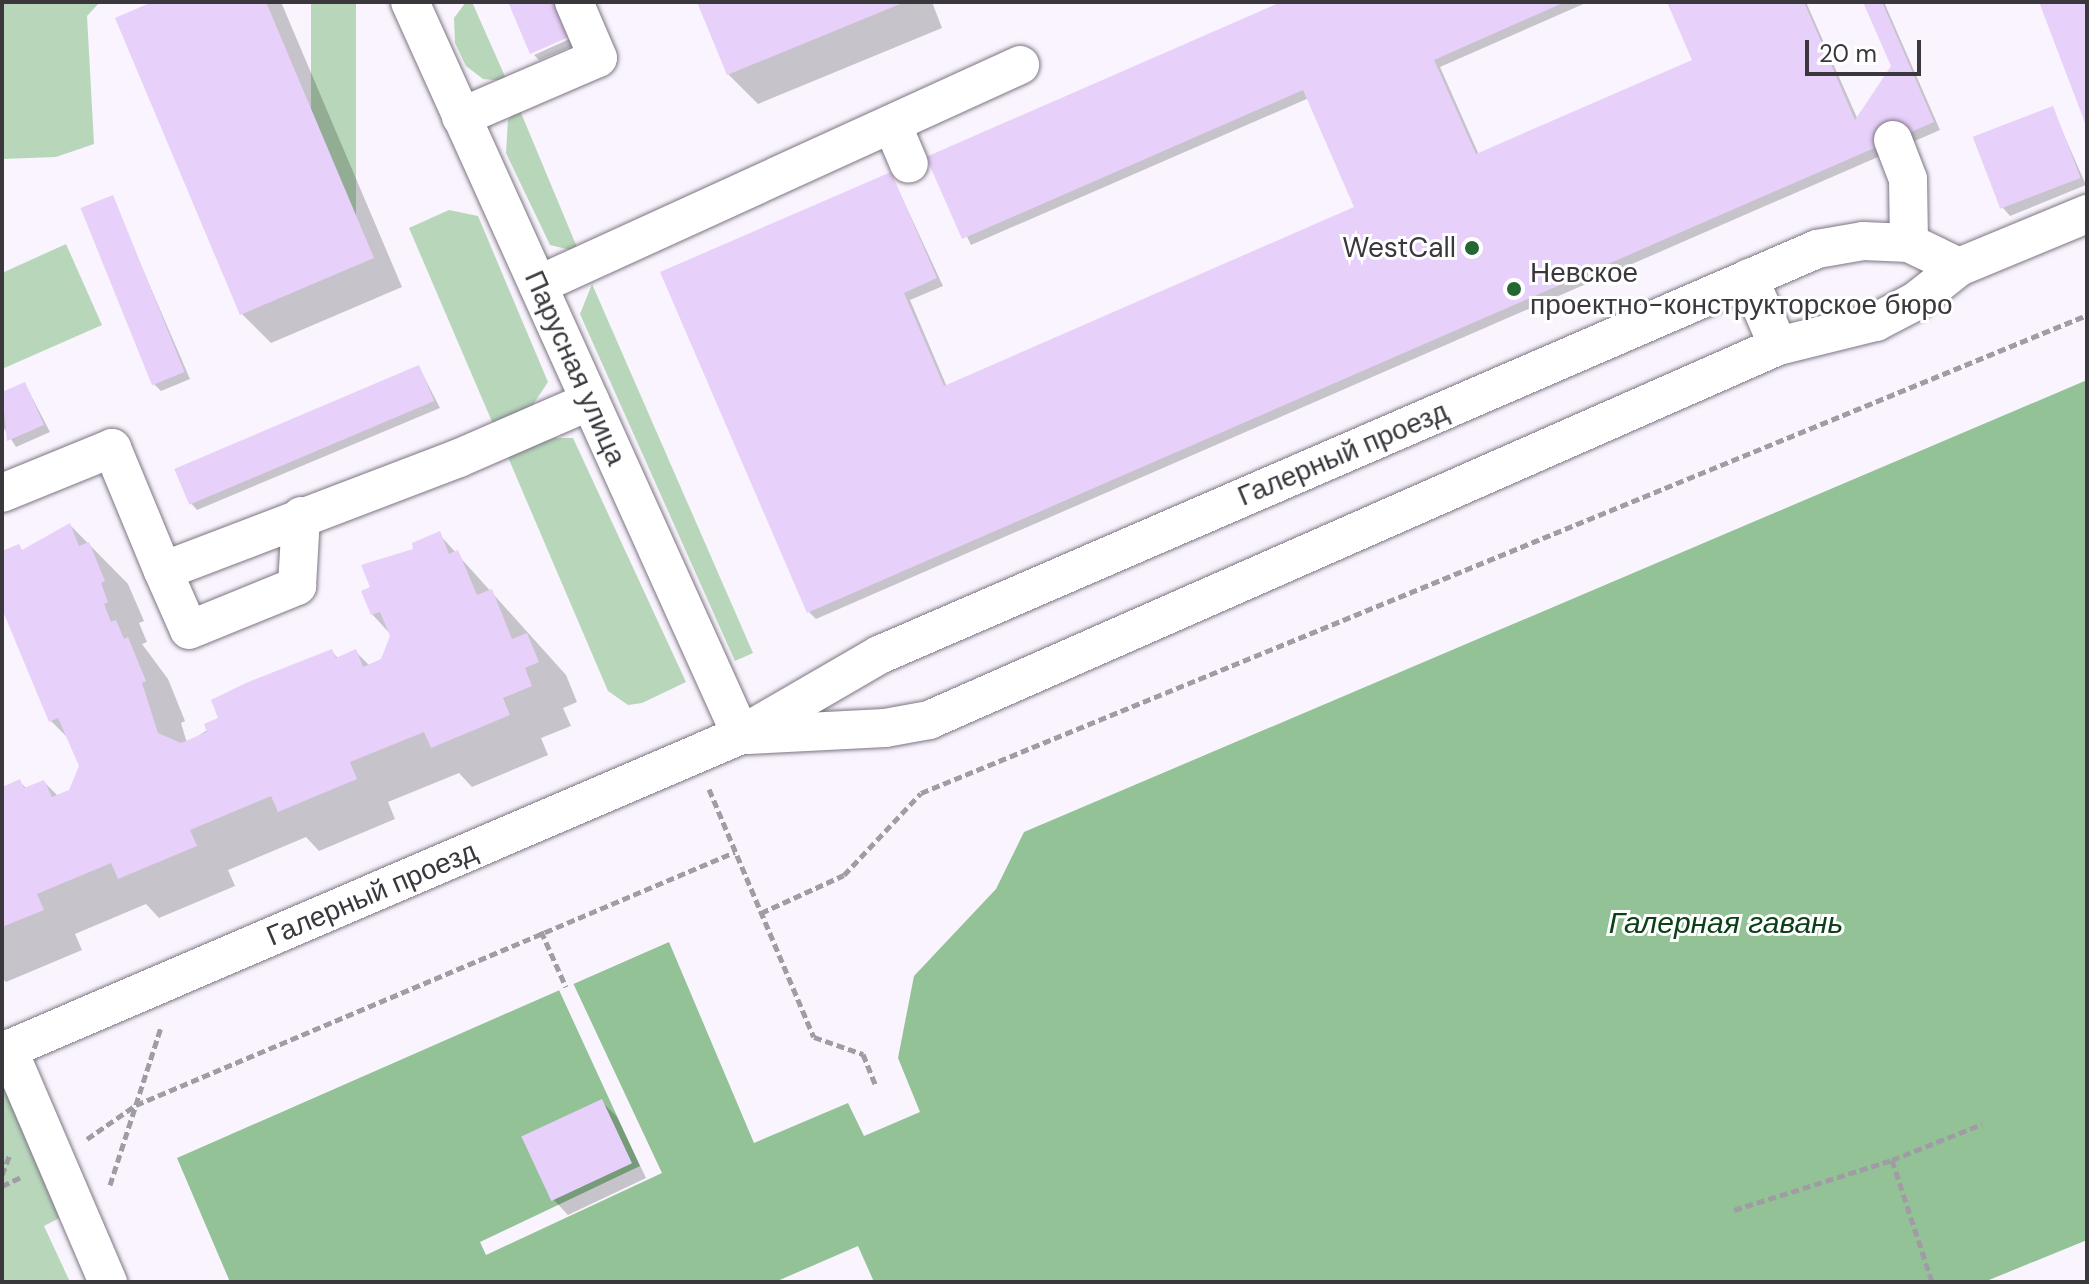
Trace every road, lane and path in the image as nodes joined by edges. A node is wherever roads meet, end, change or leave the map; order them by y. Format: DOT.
graph roads {
  1 [pos="410,2"];
  2 [pos="574,2"];
  3 [pos="1020,65"];
  4 [pos="461,117"];
  5 [pos="892,124"];
  6 [pos="1893,140"];
  7 [pos="909,164"];
  8 [pos="2087,214"];
  9 [pos="1909,243"];
  10 [pos="1959,267"];
  11 [pos="1749,278"];
  12 [pos="538,285"];
  13 [pos="2087,315"];
  14 [pos="1778,346"];
  15 [pos="590,401"];
  16 [pos="2,493"];
  17 [pos="301,516"];
  18 [pos="163,571"];
  19 [pos="741,735"];
  20 [pos="708,789"];
  21 [pos="735,852"];
  22 [pos="761,913"];
  23 [pos="541,931"];
  24 [pos="566,987"];
  25 [pos="163,1023"];
  26 [pos="5,1051"];
  27 [pos="876,1086"];
  28 [pos="136,1105"];
  29 [pos="1982,1124"];
  30 [pos="1892,1160"];
  31 [pos="56,1162"];
  32 [pos="106,1196"];
  33 [pos="1734,1210"];
  34 [pos="108,1282"];
  35 [pos="1932,1282"];
  1 -- 4 [label="street, Парусная улица"];
  2 -- 4 [label="street"];
  3 -- 5 [label="street"];
  4 -- 12 [label="street, Парусная улица"];
  5 -- 7 [label="street"];
  5 -- 12 [label="street"];
  6 -- 9 [label="street"];
  8 -- 10 [label="street, Галерный проезд"];
  9 -- 10 [label="street, Галерный проезд"];
  9 -- 11 [label="street, Галерный проезд"];
  10 -- 14 [label="street, Галерный проезд"];
  11 -- 14 [label="street"];
  11 -- 19 [label="street, Галерный проезд"];
  12 -- 15 [label="street, Парусная улица"];
  13 -- 22 [label="path"];
  14 -- 19 [label="street, Галерный проезд"];
  15 -- 17 [label="street"];
  15 -- 19 [label="street, Парусная улица"];
  16 -- 18 [label="street"];
  17 -- 18 [label="street"];
  17 -- 18 [label="street"];
  19 -- 26 [label="street, Галерный проезд"];
  20 -- 21 [label="path"];
  21 -- 22 [label="path"];
  21 -- 23 [label="path"];
  22 -- 27 [label="path"];
  23 -- 24 [label="path"];
  23 -- 28 [label="path"];
  25 -- 28 [label="path"];
  26 -- 31 [label="street"];
  28 -- 31 [label="path"];
  28 -- 32 [label="path"];
  29 -- 30 [label="path"];
  30 -- 33 [label="path"];
  30 -- 35 [label="path"];
  31 -- 34 [label="street"];
}
